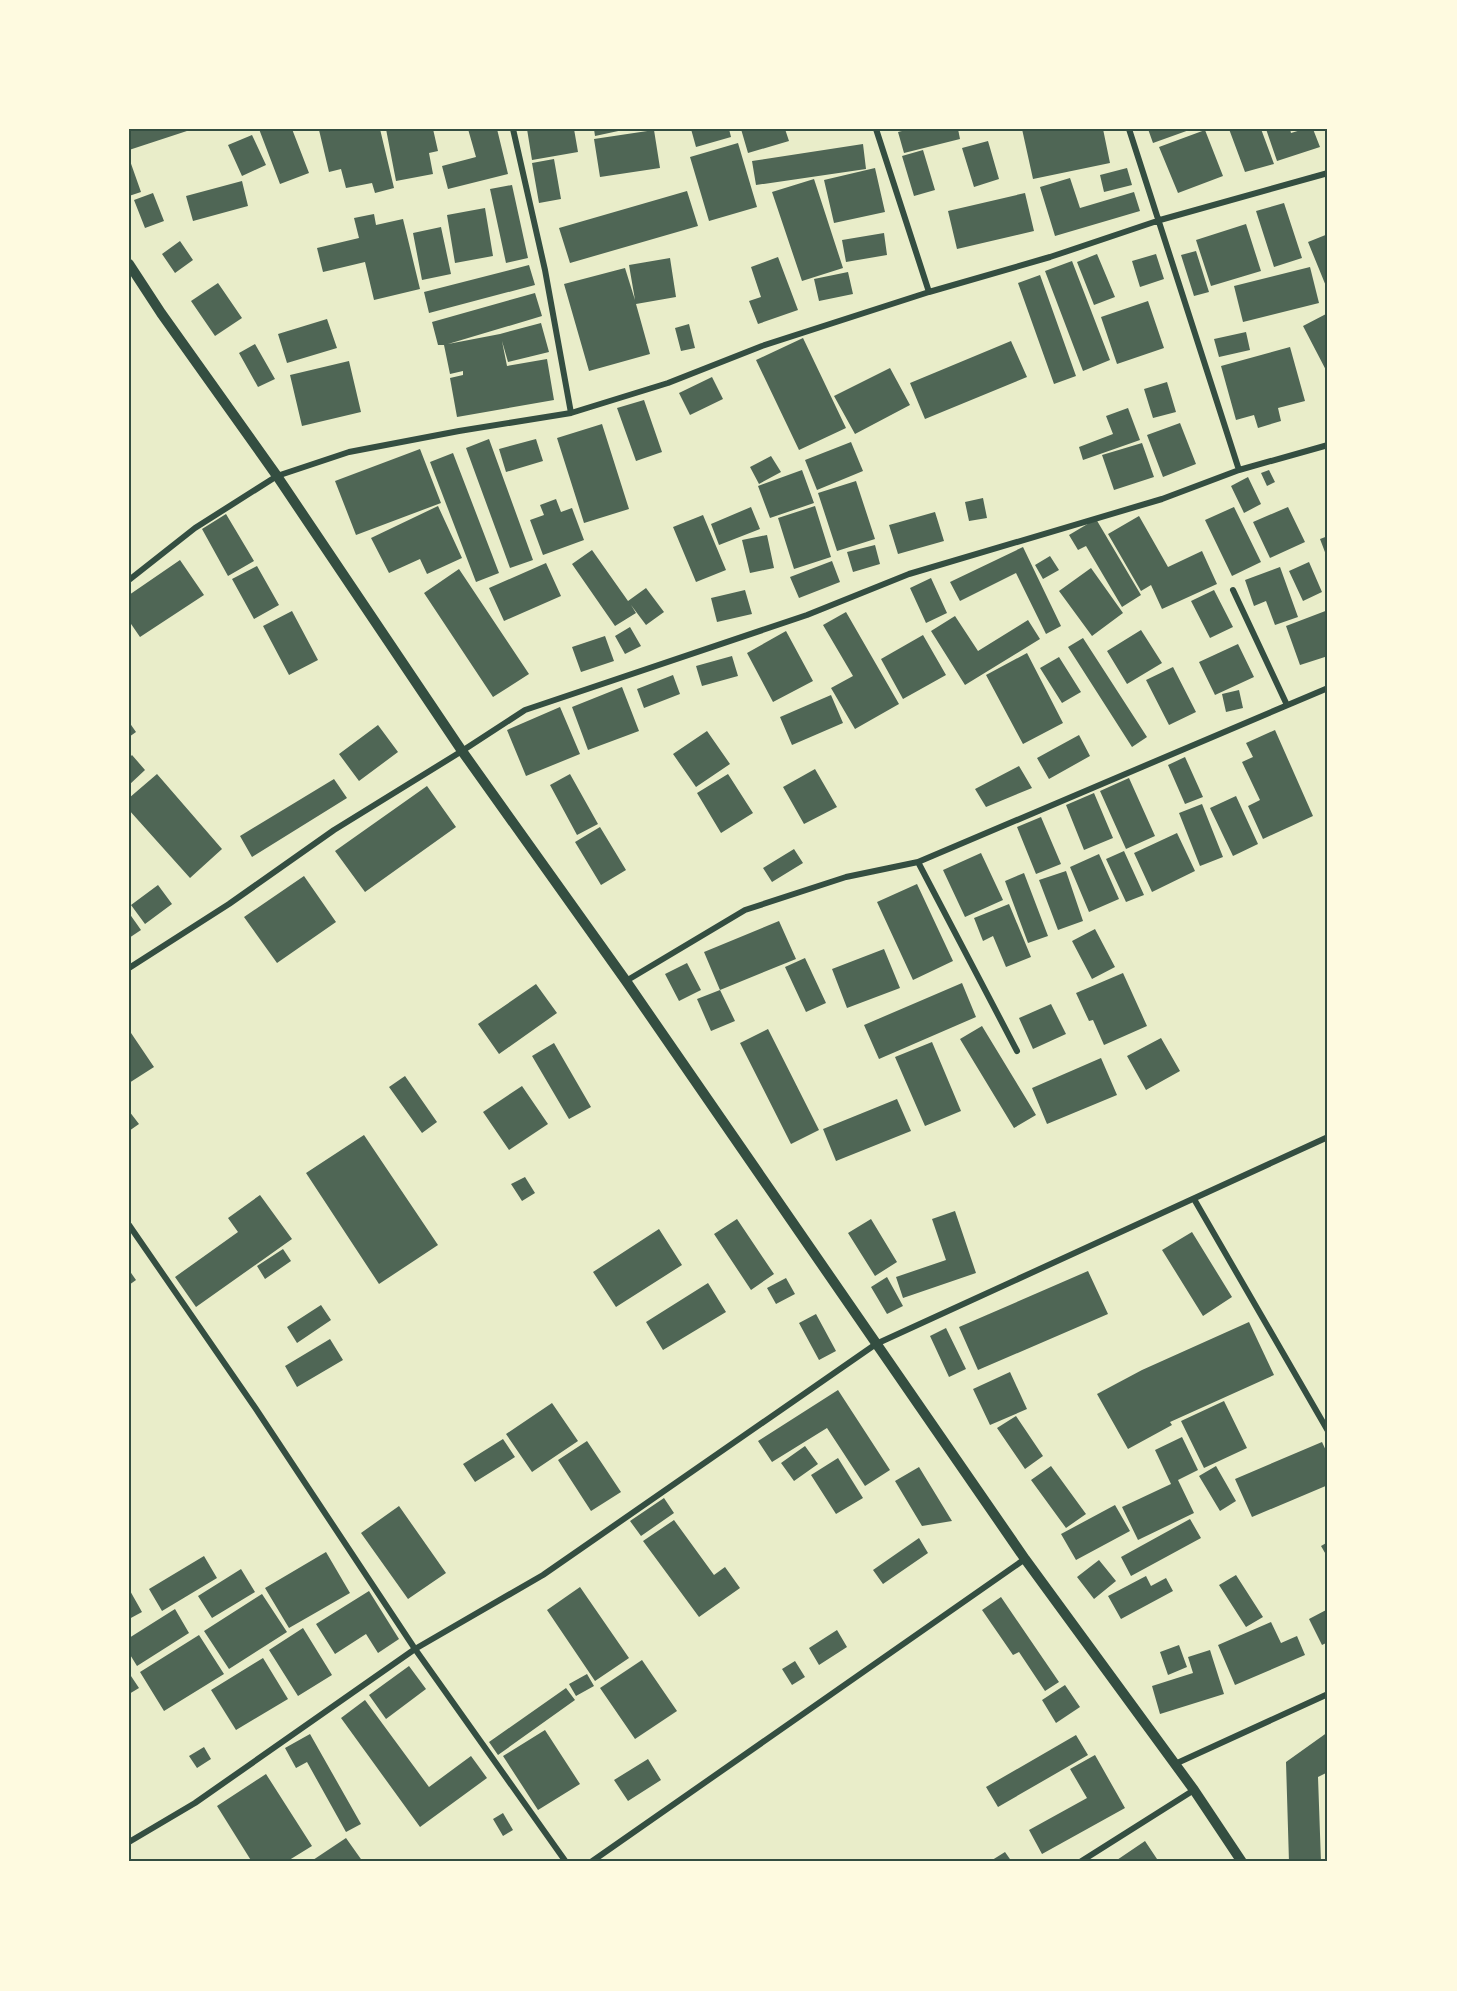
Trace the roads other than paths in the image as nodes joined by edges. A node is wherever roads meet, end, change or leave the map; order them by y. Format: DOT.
graph roads {
  1 [pos="513,129"];
  2 [pos="876,129"];
  3 [pos="1129,129"];
  4 [pos="1328,172"];
  5 [pos="1160,220"];
  6 [pos="129,264"];
  7 [pos="929,292"];
  8 [pos="571,413"];
  9 [pos="1328,445"];
  10 [pos="1239,470"];
  11 [pos="277,476"];
  12 [pos="129,579"];
  13 [pos="1233,590"];
  14 [pos="1328,688"];
  15 [pos="1287,705"];
  16 [pos="462,751"];
  17 [pos="918,862"];
  18 [pos="129,968"];
  19 [pos="626,981"];
  20 [pos="1017,1051"];
  21 [pos="1328,1137"];
  22 [pos="1194,1198"];
  23 [pos="129,1225"];
  24 [pos="876,1344"];
  25 [pos="1328,1431"];
  26 [pos="1025,1559"];
  27 [pos="415,1649"];
  28 [pos="1328,1694"];
  29 [pos="1175,1764"];
  30 [pos="1194,1790"];
  31 [pos="129,1842"];
  32 [pos="566,1862"];
  33 [pos="591,1862"];
  34 [pos="1080,1862"];
  35 [pos="1242,1862"];
  1 -- 8 [label="street"];
  2 -- 7 [label="street"];
  3 -- 5 [label="street"];
  4 -- 5 [label="street"];
  5 -- 7 [label="street"];
  5 -- 10 [label="street"];
  6 -- 11 [label="street"];
  7 -- 8 [label="street"];
  8 -- 11 [label="street"];
  9 -- 10 [label="street"];
  10 -- 16 [label="street"];
  11 -- 12 [label="street"];
  11 -- 16 [label="street"];
  13 -- 15 [label="street"];
  14 -- 15 [label="street"];
  15 -- 17 [label="street"];
  16 -- 18 [label="street"];
  16 -- 19 [label="street"];
  17 -- 19 [label="street"];
  17 -- 20 [label="street"];
  19 -- 24 [label="street"];
  21 -- 22 [label="street"];
  22 -- 24 [label="street"];
  22 -- 25 [label="street"];
  23 -- 27 [label="street"];
  24 -- 26 [label="street"];
  24 -- 27 [label="street"];
  26 -- 29 [label="street"];
  26 -- 33 [label="street"];
  27 -- 31 [label="street"];
  27 -- 32 [label="street"];
  28 -- 29 [label="street"];
  29 -- 30 [label="street"];
  30 -- 34 [label="street"];
  30 -- 35 [label="street"];
}
